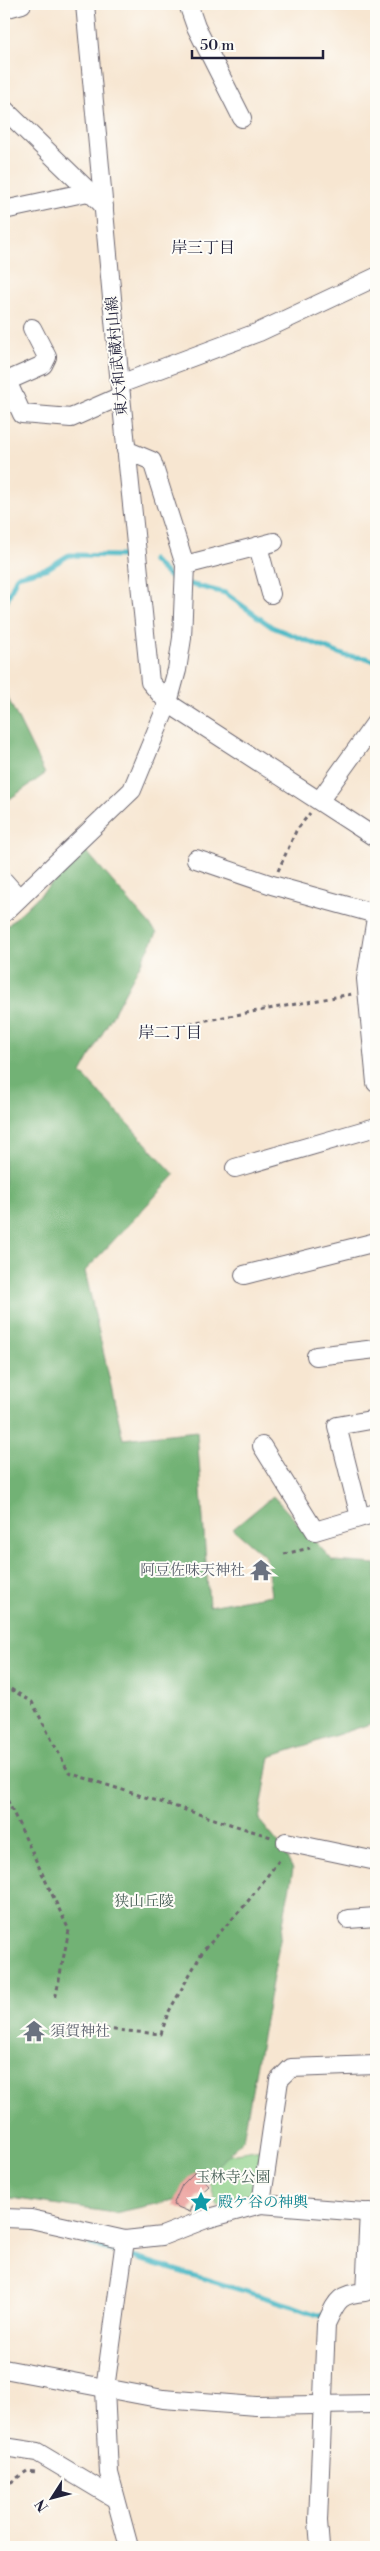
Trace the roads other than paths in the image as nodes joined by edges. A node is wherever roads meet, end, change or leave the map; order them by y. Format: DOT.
graph roads {
  1 [pos="22,4"];
  2 [pos="85,4"];
  3 [pos="188,4"];
  4 [pos="4,9"];
  5 [pos="4,109"];
  6 [pos="242,118"];
  7 [pos="88,192"];
  8 [pos="104,206"];
  9 [pos="4,210"];
  10 [pos="376,277"];
  11 [pos="32,328"];
  12 [pos="5,381"];
  13 [pos="120,390"];
  14 [pos="126,450"];
  15 [pos="184,578"];
  16 [pos="271,594"];
  17 [pos="168,702"];
  18 [pos="376,722"];
  19 [pos="320,800"];
  20 [pos="376,838"];
  21 [pos="196,859"];
  22 [pos="4,881"];
  23 [pos="19,898"];
  24 [pos="4,912"];
  25 [pos="376,916"];
  26 [pos="376,1083"];
  27 [pos="376,1127"];
  28 [pos="235,1168"];
  29 [pos="376,1242"];
  30 [pos="244,1276"];
  31 [pos="376,1349"];
  32 [pos="316,1356"];
  33 [pos="376,1419"];
  34 [pos="262,1446"];
  35 [pos="368,1515"];
  36 [pos="289,1842"];
  37 [pos="376,1861"];
  38 [pos="376,1917"];
  39 [pos="348,1918"];
  40 [pos="376,2065"];
  41 [pos="261,2204"];
  42 [pos="372,2213"];
  43 [pos="4,2218"];
  44 [pos="125,2240"];
  45 [pos="4,2369"];
  46 [pos="105,2389"];
  47 [pos="376,2404"];
  48 [pos="324,2406"];
  49 [pos="4,2447"];
  50 [pos="114,2498"];
  51 [pos="129,2547"];
  52 [pos="320,2547"];
  1 -- 4 [label="street"];
  2 -- 8 [label="street, 東大和武蔵村山線"];
  3 -- 6 [label="street"];
  5 -- 7 [label="street"];
  7 -- 8 [label="street"];
  7 -- 9 [label="street"];
  8 -- 13 [label="street, 東大和武蔵村山線"];
  10 -- 13 [label="street"];
  11 -- 12 [label="street"];
  12 -- 13 [label="street"];
  13 -- 14 [label="street, 東大和武蔵村山線"];
  14 -- 15 [label="street"];
  14 -- 17 [label="street, 東大和武蔵村山線"];
  15 -- 16 [label="street"];
  15 -- 17 [label="street"];
  17 -- 19 [label="street, 東大和武蔵村山線"];
  17 -- 23 [label="street"];
  18 -- 19 [label="street"];
  19 -- 20 [label="street, 東大和武蔵村山線"];
  21 -- 25 [label="street"];
  22 -- 23 [label="street"];
  23 -- 24 [label="street"];
  25 -- 26 [label="street"];
  27 -- 28 [label="street"];
  29 -- 30 [label="street"];
  31 -- 32 [label="street"];
  33 -- 35 [label="street"];
  34 -- 35 [label="street"];
  36 -- 37 [label="street"];
  38 -- 39 [label="street"];
  40 -- 41 [label="street"];
  41 -- 42 [label="street"];
  41 -- 44 [label="street"];
  42 -- 48 [label="street"];
  43 -- 44 [label="street"];
  44 -- 46 [label="street"];
  45 -- 46 [label="street"];
  46 -- 48 [label="street"];
  46 -- 50 [label="street"];
  47 -- 48 [label="street"];
  48 -- 52 [label="street"];
  49 -- 50 [label="street"];
  50 -- 51 [label="street"];
}
